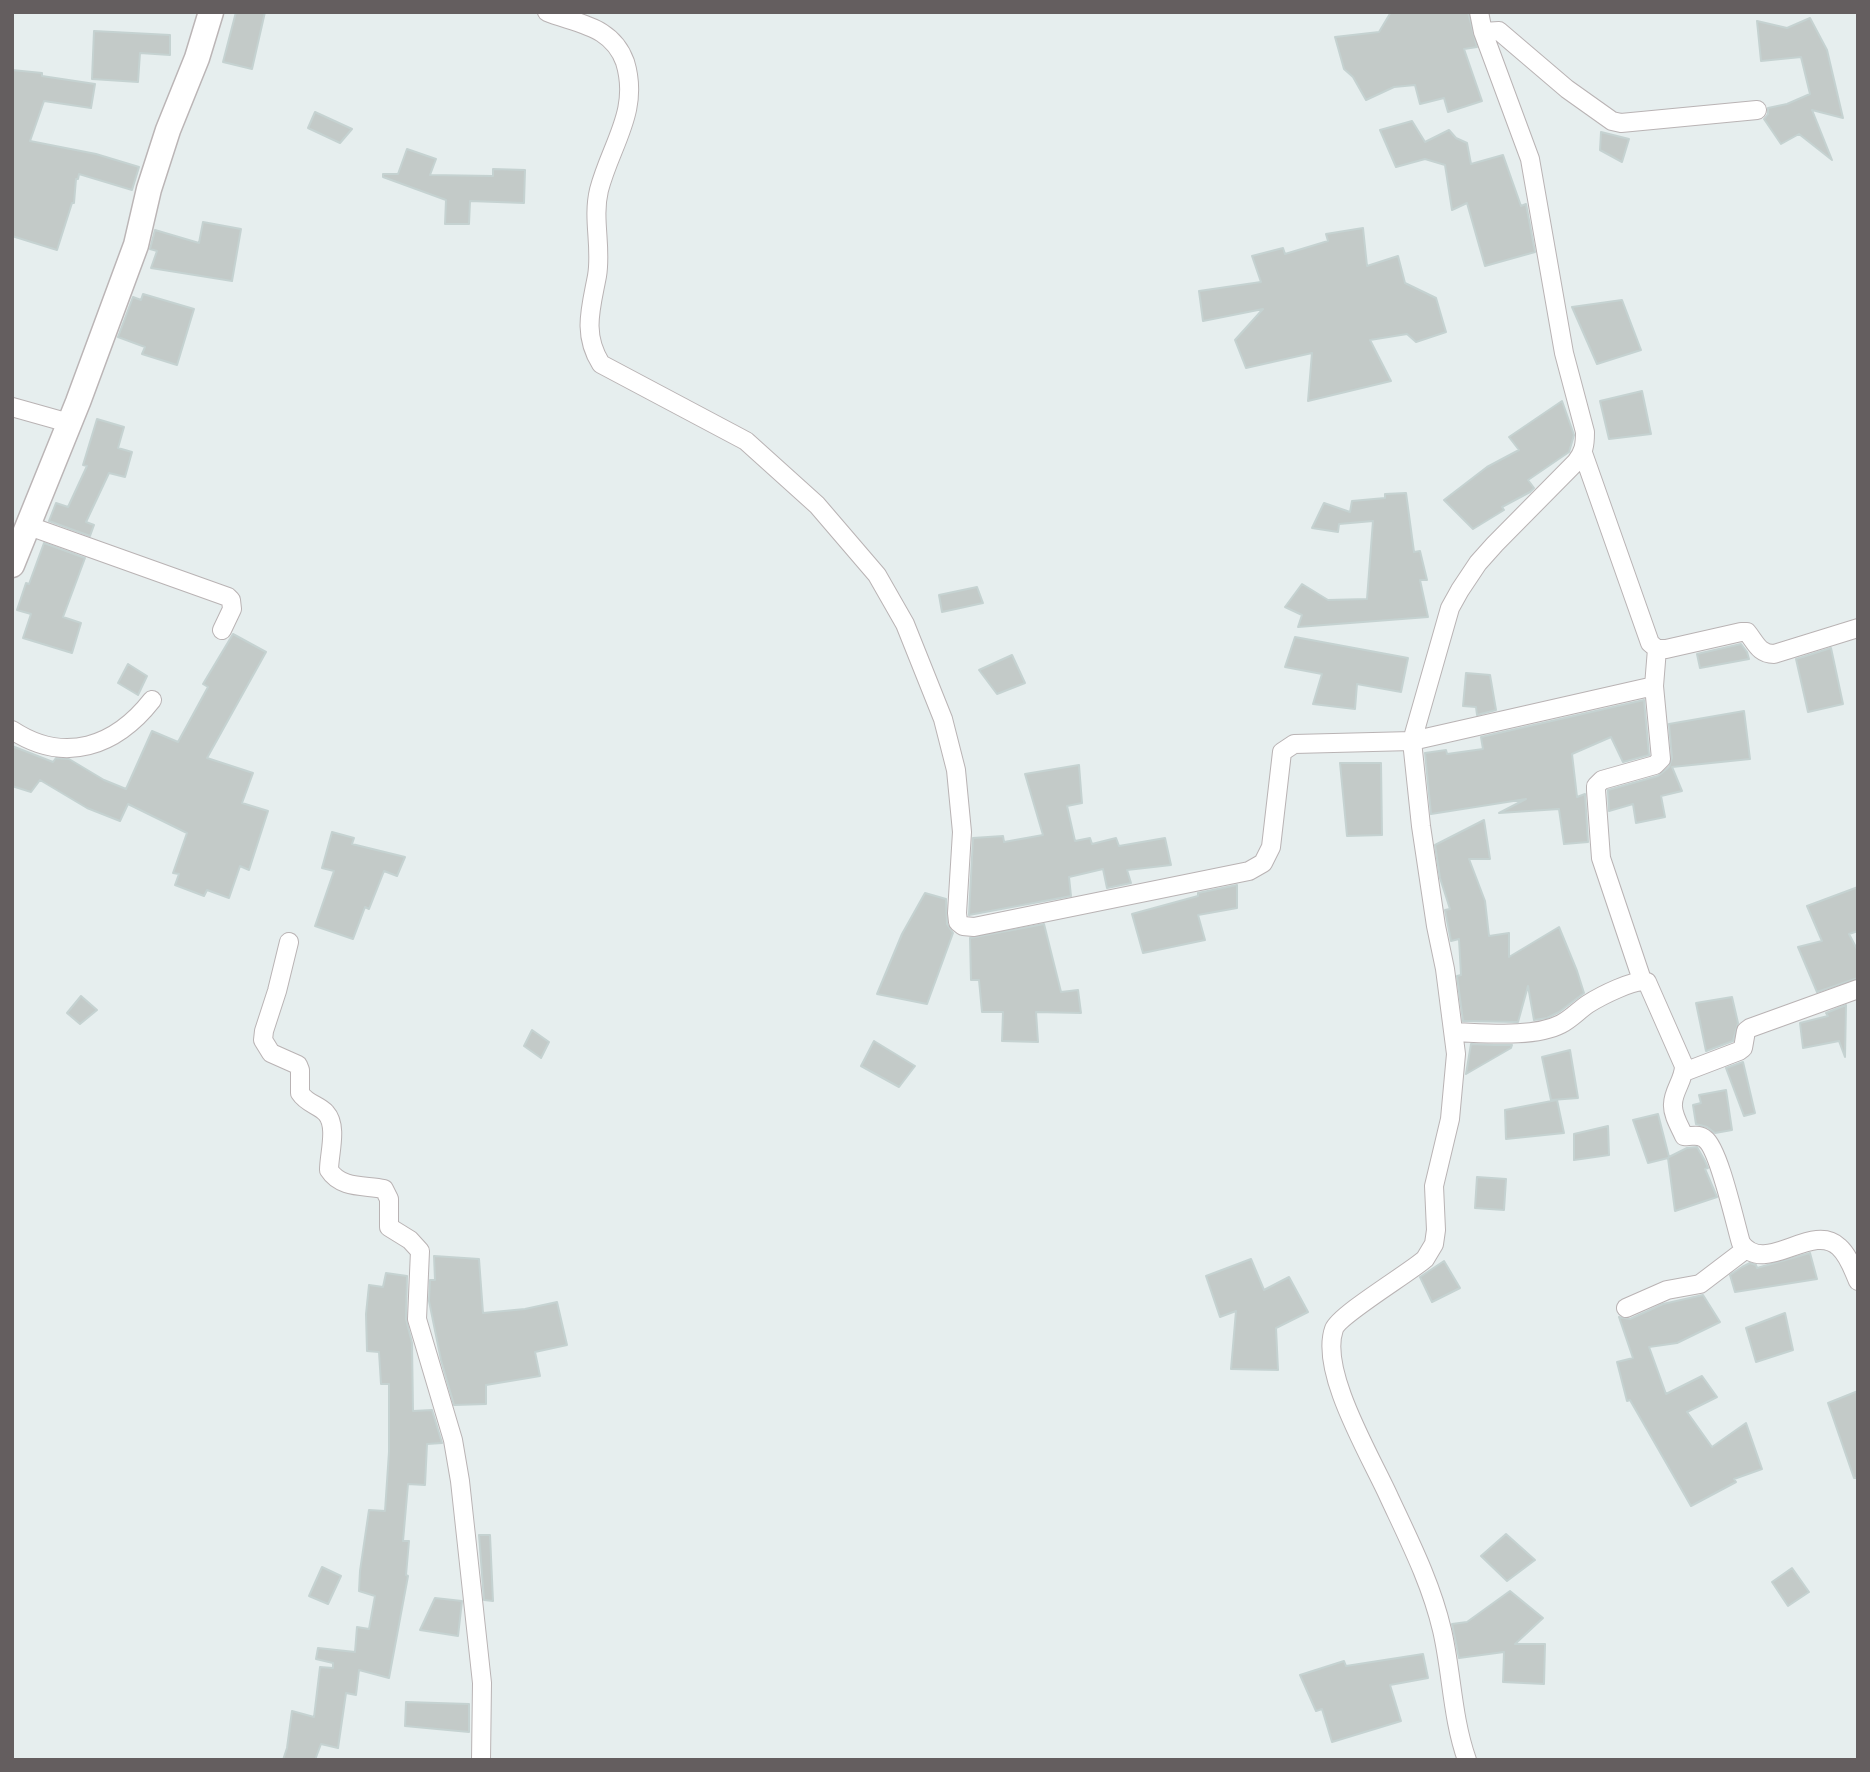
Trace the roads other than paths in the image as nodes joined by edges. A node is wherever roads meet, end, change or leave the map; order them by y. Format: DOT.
graph roads {
  1 [pos="211,12"];
  2 [pos="547,12"];
  3 [pos="1479,12"];
  4 [pos="1483,32"];
  5 [pos="1757,110"];
  6 [pos="12,407"];
  7 [pos="69,424"];
  8 [pos="1583,453"];
  9 [pos="29,526"];
  10 [pos="12,565"];
  11 [pos="1858,628"];
  12 [pos="222,630"];
  13 [pos="1657,649"];
  14 [pos="1654,686"];
  15 [pos="152,700"];
  16 [pos="12,730"];
  17 [pos="1412,741"];
  18 [pos="289,942"];
  19 [pos="1642,980"];
  20 [pos="1858,989"];
  21 [pos="1454,1032"];
  22 [pos="1684,1072"];
  23 [pos="1746,1250"];
  24 [pos="1858,1281"];
  25 [pos="1626,1308"];
  26 [pos="481,1760"];
  27 [pos="1467,1760"];
  1 -- 7 [label="street"];
  2 -- 17 [label="street"];
  3 -- 4 [label="street"];
  4 -- 5 [label="street"];
  4 -- 8 [label="street"];
  6 -- 7 [label="street"];
  7 -- 9 [label="street"];
  8 -- 13 [label="street"];
  8 -- 17 [label="street"];
  9 -- 10 [label="street"];
  9 -- 12 [label="street"];
  11 -- 13 [label="street"];
  13 -- 14 [label="street"];
  14 -- 17 [label="street"];
  14 -- 19 [label="street"];
  15 -- 16 [label="street"];
  17 -- 21 [label="street"];
  18 -- 26 [label="street"];
  19 -- 21 [label="street"];
  19 -- 22 [label="street"];
  20 -- 22 [label="street"];
  21 -- 27 [label="street"];
  22 -- 23 [label="street"];
  23 -- 24 [label="street"];
  23 -- 25 [label="street"];
}
